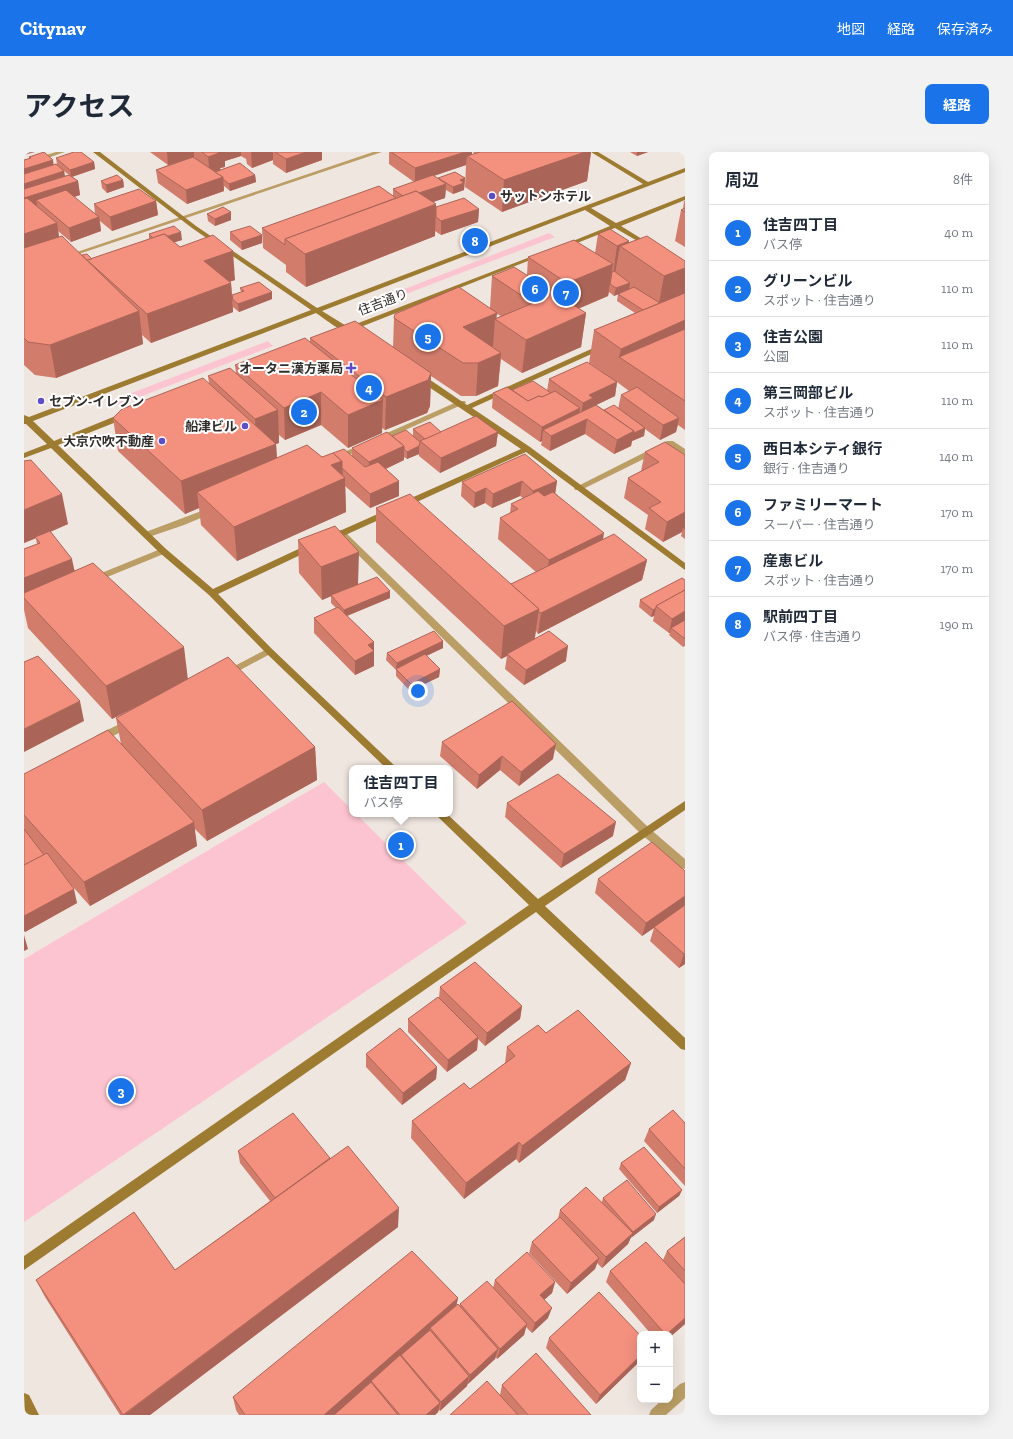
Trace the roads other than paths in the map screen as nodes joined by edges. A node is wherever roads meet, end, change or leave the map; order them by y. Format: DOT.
graph roads {
  1 [pos="62,152"];
  2 [pos="96,152"];
  3 [pos="379,152"];
  4 [pos="594,152"];
  5 [pos="24,164"];
  6 [pos="685,170"];
  7 [pos="649,185"];
  8 [pos="685,198"];
  9 [pos="586,209"];
  10 [pos="182,218"];
  11 [pos="616,226"];
  12 [pos="652,248"];
  13 [pos="62,258"];
  14 [pos="318,310"];
  15 [pos="344,330"];
  16 [pos="360,338"];
  17 [pos="613,342"];
  18 [pos="411,371"];
  19 [pos="465,405"];
  20 [pos="135,412"];
  21 [pos="25,420"];
  22 [pos="52,444"];
  23 [pos="527,449"];
  24 [pos="685,454"];
  25 [pos="24,456"];
  26 [pos="332,459"];
  27 [pos="578,488"];
  28 [pos="217,508"];
  29 [pos="341,533"];
  30 [pos="146,535"];
  31 [pos="163,551"];
  32 [pos="685,567"];
  33 [pos="86,582"];
  34 [pos="212,594"];
  35 [pos="269,651"];
  36 [pos="220,677"];
  37 [pos="136,720"];
  38 [pos="94,742"];
  39 [pos="389,765"];
  40 [pos="685,804"];
  41 [pos="443,817"];
  42 [pos="645,831"];
  43 [pos="685,865"];
  44 [pos="536,906"];
  45 [pos="685,1045"];
  46 [pos="24,1264"];
  47 [pos="685,1389"];
  48 [pos="24,1400"];
  49 [pos="32,1415"];
  50 [pos="656,1415"];
  1 -- 5 [label="street"];
  2 -- 10 [label="street"];
  3 -- 10 [label="street"];
  4 -- 7 [label="street"];
  6 -- 7 [label="street, 住吉通り"];
  7 -- 9 [label="street, 住吉通り"];
  8 -- 11 [label="street, 住吉通り"];
  9 -- 11 [label="street"];
  9 -- 14 [label="street, 住吉通り"];
  10 -- 13 [label="street"];
  10 -- 14 [label="street"];
  11 -- 12 [label="street"];
  11 -- 15 [label="street, 住吉通り"];
  14 -- 15 [label="street"];
  14 -- 21 [label="street, 住吉通り"];
  15 -- 16 [label="street"];
  17 -- 19 [label="street"];
  18 -- 19 [label="street"];
  19 -- 23 [label="street"];
  19 -- 26 [label="street"];
  20 -- 22 [label="street"];
  21 -- 22 [label="street"];
  22 -- 25 [label="street"];
  22 -- 30 [label="street"];
  23 -- 27 [label="street"];
  23 -- 29 [label="street"];
  24 -- 27 [label="street"];
  27 -- 32 [label="street"];
  28 -- 30 [label="street"];
  29 -- 34 [label="street"];
  29 -- 42 [label="street"];
  30 -- 31 [label="street"];
  31 -- 33 [label="street"];
  31 -- 34 [label="street"];
  34 -- 35 [label="street"];
  35 -- 36 [label="street"];
  35 -- 39 [label="street"];
  37 -- 38 [label="street"];
  40 -- 42 [label="street"];
  41 -- 44 [label="street"];
  42 -- 43 [label="street"];
  42 -- 44 [label="street"];
  44 -- 45 [label="street"];
  44 -- 46 [label="street"];
  47 -- 50 [label="street"];
  48 -- 49 [label="street"];
}
